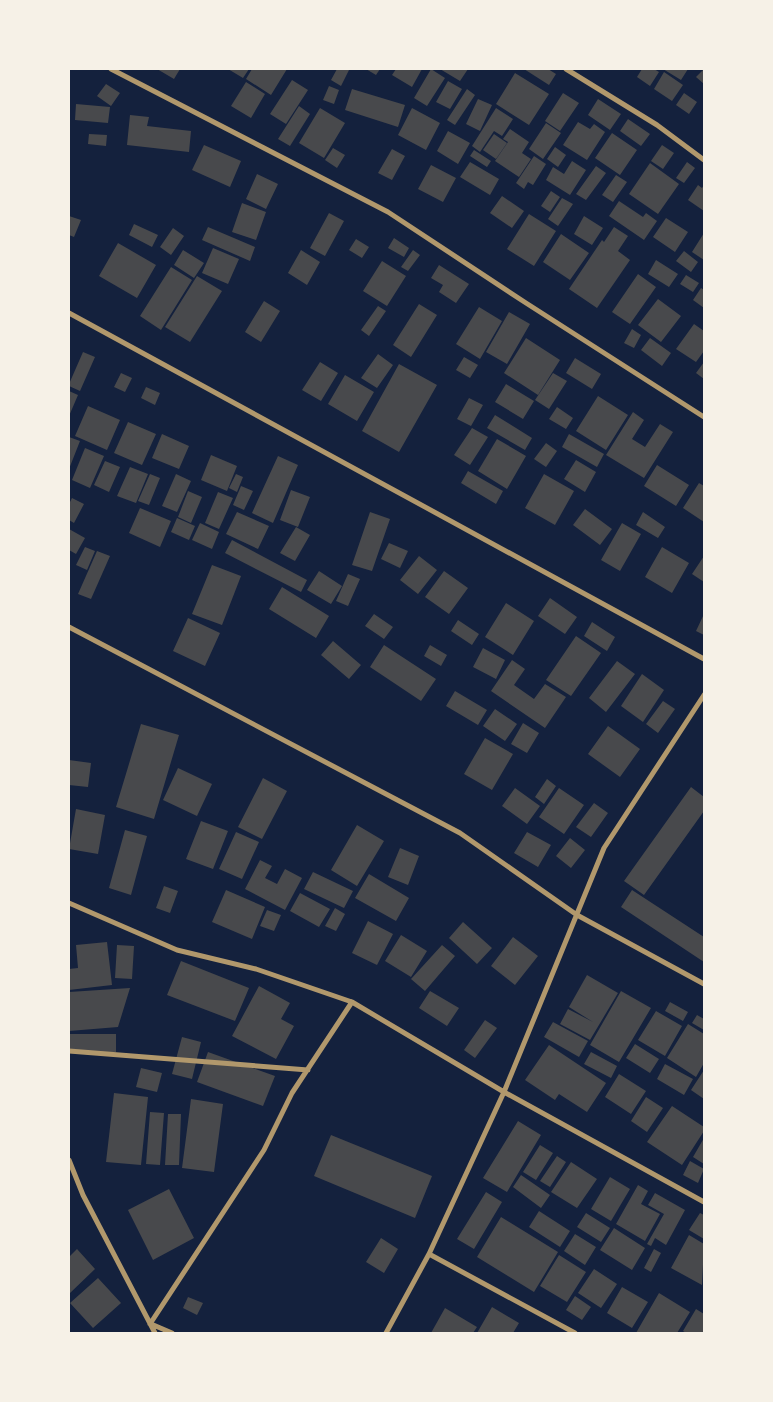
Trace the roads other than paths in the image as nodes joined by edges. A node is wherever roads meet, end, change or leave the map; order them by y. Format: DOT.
graph roads {
  1 [pos="112,69"];
  2 [pos="566,69"];
  3 [pos="704,160"];
  4 [pos="69,313"];
  5 [pos="704,417"];
  6 [pos="69,627"];
  7 [pos="704,658"];
  8 [pos="704,695"];
  9 [pos="69,903"];
  10 [pos="577,915"];
  11 [pos="704,984"];
  12 [pos="352,1002"];
  13 [pos="69,1052"];
  14 [pos="308,1070"];
  15 [pos="504,1092"];
  16 [pos="69,1160"];
  17 [pos="704,1202"];
  18 [pos="429,1254"];
  19 [pos="150,1324"];
  20 [pos="155,1333"];
  21 [pos="172,1333"];
  22 [pos="386,1333"];
  23 [pos="575,1333"];
  1 -- 5 [label="street"];
  2 -- 3 [label="street"];
  4 -- 7 [label="street"];
  6 -- 10 [label="street"];
  8 -- 10 [label="street"];
  9 -- 12 [label="street"];
  10 -- 11 [label="street"];
  10 -- 15 [label="street"];
  12 -- 14 [label="street"];
  12 -- 15 [label="street"];
  13 -- 14 [label="street"];
  14 -- 19 [label="street"];
  15 -- 17 [label="street"];
  15 -- 18 [label="street"];
  16 -- 19 [label="street"];
  18 -- 22 [label="street"];
  18 -- 23 [label="street"];
  19 -- 20 [label="street"];
  19 -- 21 [label="street"];
}
